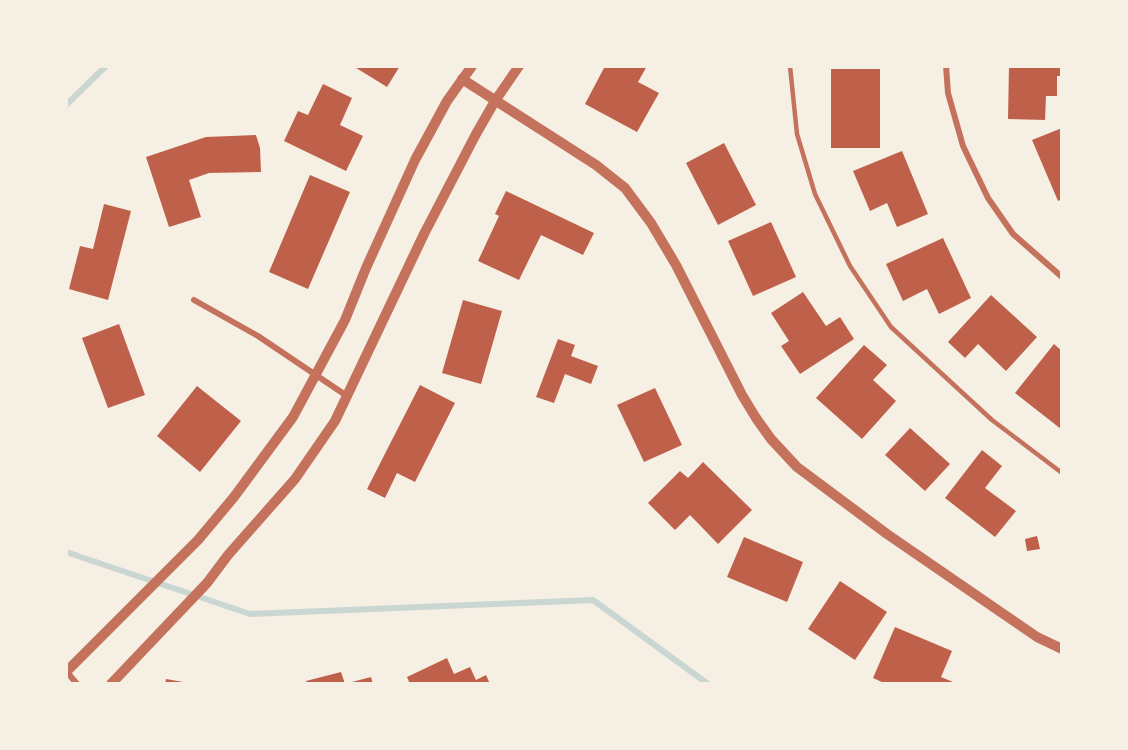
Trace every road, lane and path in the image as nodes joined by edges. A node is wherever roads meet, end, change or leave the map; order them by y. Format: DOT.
graph roads {
  1 [pos="472,66"];
  2 [pos="519,66"];
  3 [pos="790,66"];
  4 [pos="946,66"];
  5 [pos="462,79"];
  6 [pos="495,101"];
  7 [pos="1062,277"];
  8 [pos="194,300"];
  9 [pos="316,375"];
  10 [pos="347,396"];
  11 [pos="1062,473"];
  12 [pos="1062,649"];
  13 [pos="66,672"];
  14 [pos="77,684"];
  15 [pos="111,684"];
  1 -- 5 [label="street"];
  2 -- 6 [label="street"];
  3 -- 11 [label="lane"];
  4 -- 7 [label="street"];
  5 -- 6 [label="street"];
  5 -- 9 [label="street"];
  6 -- 10 [label="street"];
  6 -- 12 [label="street"];
  8 -- 9 [label="street"];
  9 -- 10 [label="street"];
  9 -- 13 [label="street"];
  10 -- 15 [label="street"];
  13 -- 14 [label="street"];
}
